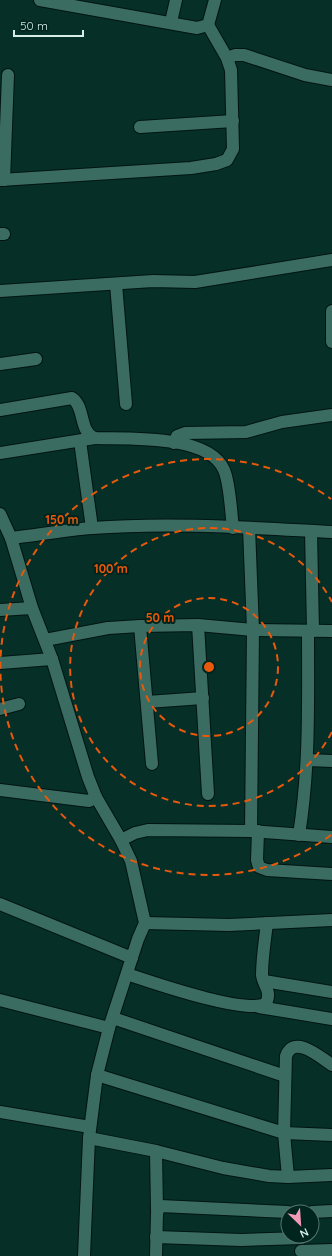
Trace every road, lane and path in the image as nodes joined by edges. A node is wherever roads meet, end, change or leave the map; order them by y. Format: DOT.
graph roads {
  1 [pos="40,0"];
  2 [pos="176,0"];
  3 [pos="215,0"];
  4 [pos="100,5"];
  5 [pos="171,22"];
  6 [pos="208,25"];
  7 [pos="227,58"];
  8 [pos="8,74"];
  9 [pos="332,80"];
  10 [pos="233,121"];
  11 [pos="140,127"];
  12 [pos="2,180"];
  13 [pos="332,260"];
  14 [pos="116,284"];
  15 [pos="0,290"];
  16 [pos="332,311"];
  17 [pos="332,342"];
  18 [pos="36,359"];
  19 [pos="0,364"];
  20 [pos="126,404"];
  21 [pos="0,410"];
  22 [pos="332,415"];
  23 [pos="95,438"];
  24 [pos="80,441"];
  25 [pos="174,443"];
  26 [pos="0,453"];
  27 [pos="0,514"];
  28 [pos="92,528"];
  29 [pos="233,528"];
  30 [pos="249,528"];
  31 [pos="311,531"];
  32 [pos="6,532"];
  33 [pos="332,532"];
  34 [pos="32,608"];
  35 [pos="0,610"];
  36 [pos="198,625"];
  37 [pos="140,626"];
  38 [pos="253,630"];
  39 [pos="310,631"];
  40 [pos="332,631"];
  41 [pos="45,640"];
  42 [pos="52,659"];
  43 [pos="0,663"];
  44 [pos="202,698"];
  45 [pos="147,702"];
  46 [pos="19,704"];
  47 [pos="0,709"];
  48 [pos="308,760"];
  49 [pos="332,760"];
  50 [pos="152,764"];
  51 [pos="0,790"];
  52 [pos="208,794"];
  53 [pos="96,797"];
  54 [pos="254,831"];
  55 [pos="299,835"];
  56 [pos="332,837"];
  57 [pos="121,840"];
  58 [pos="332,874"];
  59 [pos="0,904"];
  60 [pos="332,920"];
  61 [pos="145,923"];
  62 [pos="267,923"];
  63 [pos="132,958"];
  64 [pos="127,974"];
  65 [pos="264,980"];
  66 [pos="332,992"];
  67 [pos="0,1000"];
  68 [pos="259,1007"];
  69 [pos="332,1019"];
  70 [pos="111,1023"];
  71 [pos="332,1065"];
  72 [pos="97,1076"];
  73 [pos="285,1076"];
  74 [pos="0,1112"];
  75 [pos="90,1132"];
  76 [pos="284,1133"];
  77 [pos="332,1135"];
  78 [pos="156,1151"];
  79 [pos="332,1175"];
  80 [pos="288,1177"];
  81 [pos="157,1210"];
  82 [pos="280,1212"];
  83 [pos="320,1212"];
  84 [pos="332,1212"];
  85 [pos="156,1237"];
  86 [pos="280,1238"];
  87 [pos="332,1250"];
  88 [pos="301,1254"];
  89 [pos="84,1256"];
  90 [pos="156,1256"];
  1 -- 4 [label="street"];
  2 -- 5 [label="street"];
  3 -- 6 [label="street"];
  4 -- 5 [label="street"];
  5 -- 6 [label="street"];
  6 -- 7 [label="street"];
  7 -- 9 [label="street"];
  7 -- 10 [label="street"];
  8 -- 12 [label="street"];
  10 -- 11 [label="street"];
  10 -- 12 [label="street"];
  13 -- 14 [label="street"];
  14 -- 15 [label="street"];
  14 -- 20 [label="street"];
  16 -- 17 [label="street"];
  18 -- 19 [label="street"];
  21 -- 23 [label="street"];
  22 -- 25 [label="street"];
  23 -- 24 [label="street"];
  23 -- 25 [label="street"];
  24 -- 26 [label="street"];
  24 -- 28 [label="street"];
  25 -- 29 [label="street"];
  27 -- 32 [label="street"];
  28 -- 29 [label="street"];
  28 -- 32 [label="street"];
  29 -- 30 [label="street"];
  30 -- 31 [label="street"];
  30 -- 38 [label="street"];
  31 -- 33 [label="street"];
  31 -- 39 [label="street"];
  32 -- 34 [label="street"];
  34 -- 35 [label="street"];
  34 -- 41 [label="street"];
  36 -- 37 [label="street"];
  36 -- 38 [label="street"];
  36 -- 44 [label="street"];
  37 -- 41 [label="street"];
  37 -- 45 [label="street"];
  38 -- 39 [label="street"];
  38 -- 54 [label="street"];
  39 -- 40 [label="street"];
  39 -- 48 [label="street"];
  41 -- 42 [label="street"];
  42 -- 43 [label="street"];
  42 -- 53 [label="street"];
  44 -- 45 [label="street"];
  44 -- 52 [label="street"];
  45 -- 50 [label="street"];
  46 -- 47 [label="street"];
  48 -- 49 [label="street"];
  48 -- 55 [label="street"];
  51 -- 53 [label="street"];
  53 -- 57 [label="street"];
  54 -- 55 [label="street"];
  54 -- 57 [label="street"];
  54 -- 58 [label="street"];
  55 -- 56 [label="street"];
  57 -- 61 [label="street"];
  59 -- 63 [label="street"];
  60 -- 62 [label="street"];
  61 -- 62 [label="street"];
  61 -- 63 [label="street"];
  62 -- 65 [label="street"];
  63 -- 64 [label="street"];
  64 -- 68 [label="street"];
  64 -- 70 [label="street"];
  65 -- 66 [label="street"];
  65 -- 68 [label="street"];
  67 -- 70 [label="street"];
  68 -- 69 [label="street"];
  70 -- 72 [label="street"];
  70 -- 73 [label="street"];
  71 -- 73 [label="street"];
  72 -- 75 [label="street"];
  72 -- 76 [label="street"];
  73 -- 76 [label="street"];
  74 -- 75 [label="street"];
  75 -- 78 [label="street"];
  75 -- 89 [label="street"];
  76 -- 77 [label="street"];
  76 -- 80 [label="street"];
  78 -- 80 [label="street"];
  78 -- 81 [label="street"];
  79 -- 80 [label="street"];
  81 -- 82 [label="street"];
  81 -- 85 [label="street"];
  83 -- 84 [label="street"];
  85 -- 86 [label="street"];
  85 -- 90 [label="street"];
  87 -- 88 [label="street"];
}
